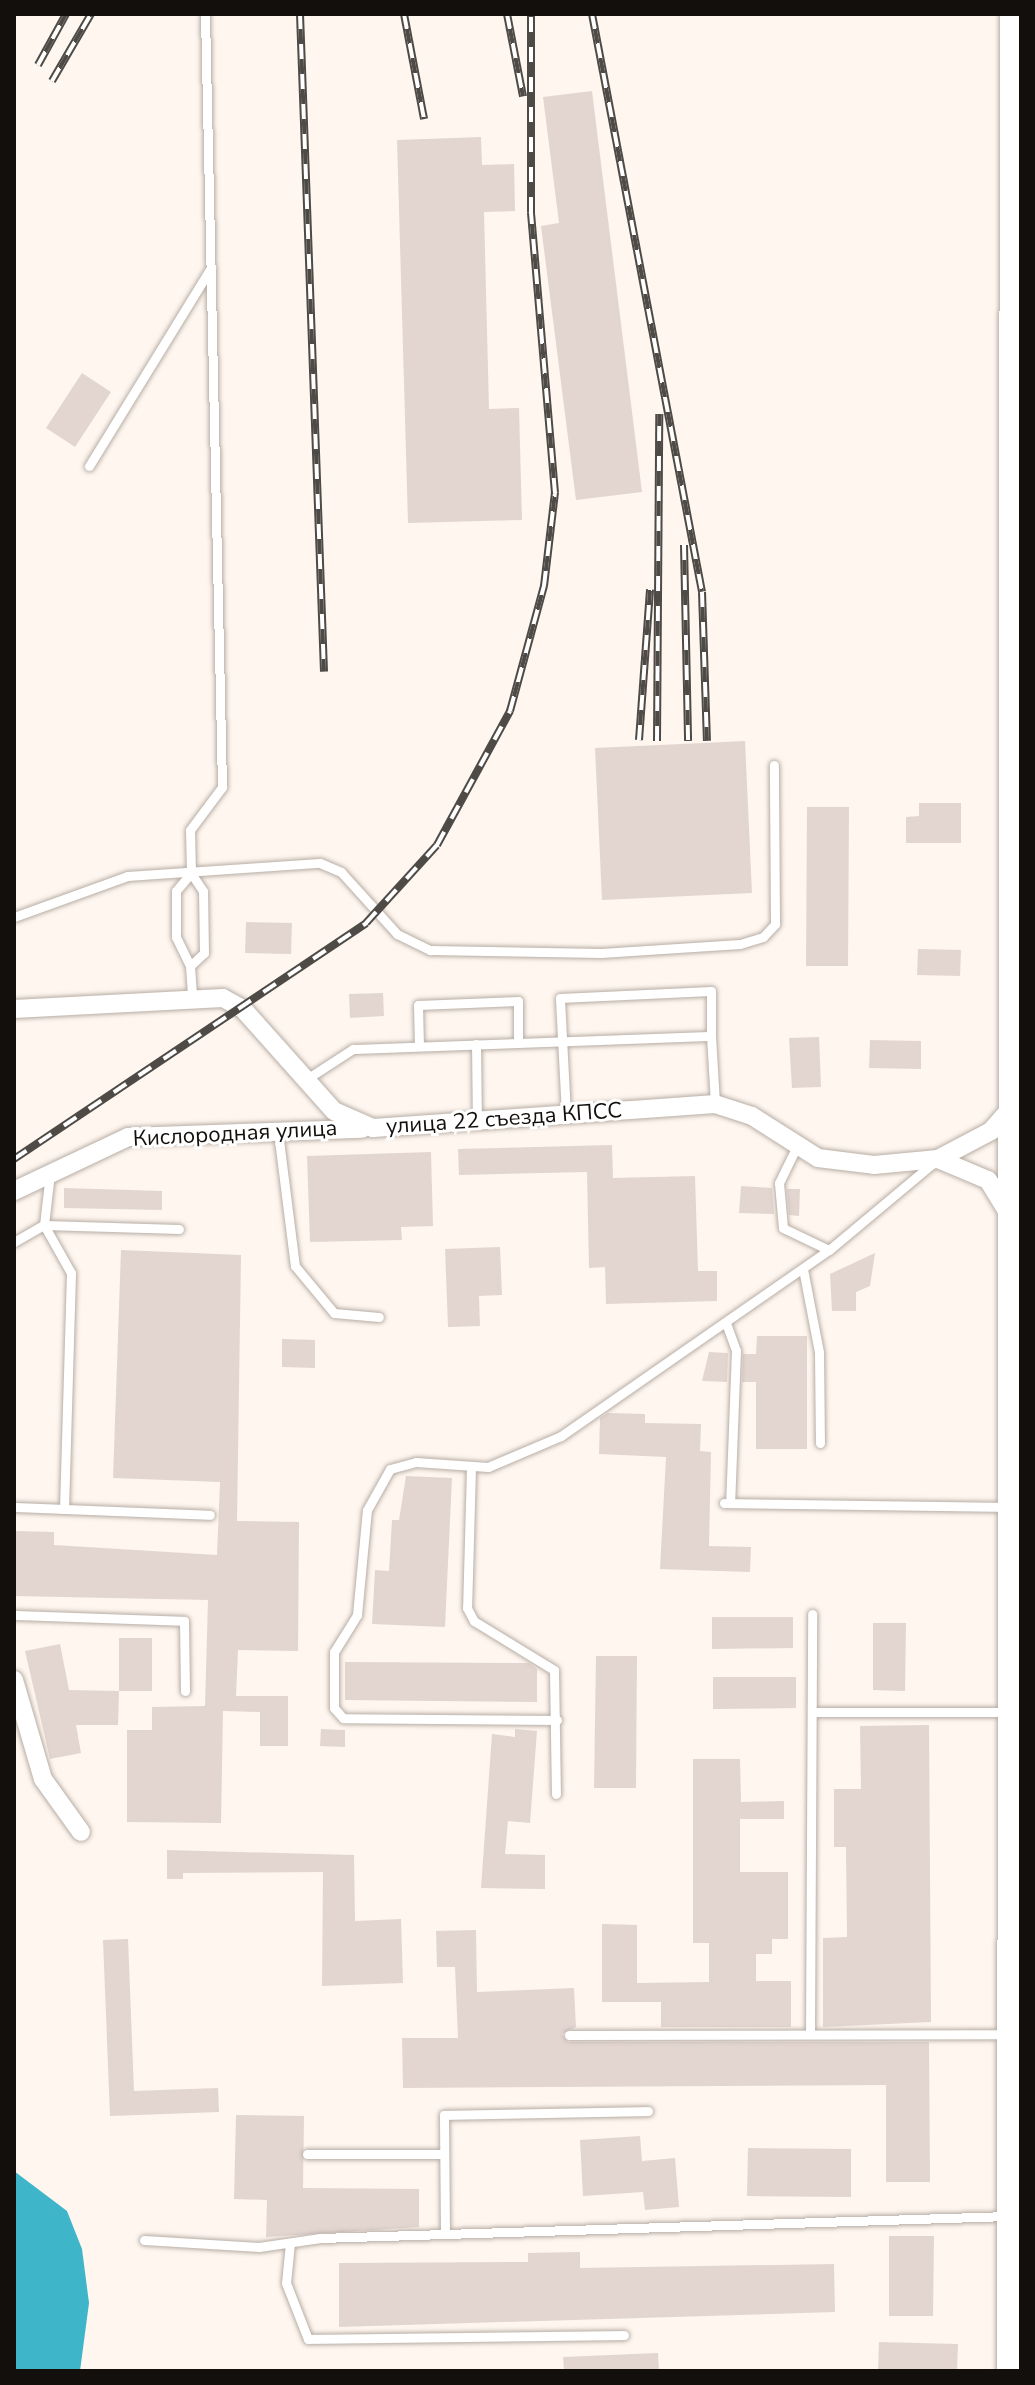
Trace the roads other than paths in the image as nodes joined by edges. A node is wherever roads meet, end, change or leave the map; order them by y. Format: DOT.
graph roads {
  1 [pos="205,14"];
  2 [pos="1015,14"];
  3 [pos="1018,91"];
  4 [pos="213,266"];
  5 [pos="89,466"];
  6 [pos="1017,617"];
  7 [pos="774,765"];
  8 [pos="191,873"];
  9 [pos="14,917"];
  10 [pos="1018,935"];
  11 [pos="190,966"];
  12 [pos="192,996"];
  13 [pos="14,1009"];
  14 [pos="711,1036"];
  15 [pos="562,1042"];
  16 [pos="518,1043"];
  17 [pos="476,1044"];
  18 [pos="419,1046"];
  19 [pos="1018,1064"];
  20 [pos="305,1080"];
  21 [pos="715,1104"];
  22 [pos="1014,1105"];
  23 [pos="566,1114"];
  24 [pos="477,1121"];
  25 [pos="373,1128"];
  26 [pos="278,1132"];
  27 [pos="796,1148"];
  28 [pos="938,1159"];
  29 [pos="50,1169"];
  30 [pos="14,1191"];
  31 [pos="1012,1221"];
  32 [pos="44,1225"];
  33 [pos="179,1229"];
  34 [pos="14,1242"];
  35 [pos="829,1250"];
  36 [pos="803,1269"];
  37 [pos="379,1317"];
  38 [pos="726,1323"];
  39 [pos="820,1443"];
  40 [pos="471,1468"];
  41 [pos="14,1507"];
  42 [pos="1014,1507"];
  43 [pos="64,1509"];
  44 [pos="210,1515"];
  45 [pos="812,1614"];
  46 [pos="14,1615"];
  47 [pos="1018,1635"];
  48 [pos="14,1680"];
  49 [pos="185,1691"];
  50 [pos="812,1712"];
  51 [pos="1014,1712"];
  52 [pos="557,1720"];
  53 [pos="556,1794"];
  54 [pos="81,1832"];
  55 [pos="810,2034"];
  56 [pos="1013,2034"];
  57 [pos="569,2035"];
  58 [pos="648,2111"];
  59 [pos="307,2154"];
  60 [pos="444,2154"];
  61 [pos="1012,2216"];
  62 [pos="445,2234"];
  63 [pos="144,2240"];
  64 [pos="290,2243"];
  65 [pos="1017,2310"];
  66 [pos="624,2335"];
  67 [pos="1012,2371"];
  1 -- 4 [label="lane"];
  2 -- 3 [label="main road"];
  3 -- 6 [label="main road"];
  4 -- 5 [label="lane"];
  4 -- 8 [label="lane"];
  6 -- 10 [label="main road"];
  7 -- 8 [label="lane"];
  8 -- 9 [label="lane"];
  8 -- 11 [label="lane"];
  8 -- 11 [label="lane"];
  10 -- 19 [label="main road"];
  11 -- 12 [label="lane"];
  12 -- 13 [label="street, улица 22 съезда КПСС"];
  12 -- 20 [label="street, улица 22 съезда КПСС"];
  14 -- 15 [label="lane"];
  14 -- 15 [label="lane"];
  14 -- 21 [label="lane"];
  15 -- 16 [label="lane"];
  15 -- 23 [label="lane"];
  16 -- 17 [label="lane"];
  16 -- 18 [label="lane"];
  17 -- 18 [label="lane"];
  17 -- 24 [label="lane"];
  18 -- 20 [label="lane"];
  19 -- 22 [label="main road"];
  20 -- 25 [label="street, улица 22 съезда КПСС"];
  21 -- 23 [label="street, улица 22 съезда КПСС"];
  21 -- 27 [label="street, улица 22 съезда КПСС"];
  22 -- 28 [label="street, улица 22 съезда КПСС"];
  22 -- 31 [label="main road"];
  23 -- 24 [label="street, улица 22 съезда КПСС"];
  24 -- 25 [label="street, улица 22 съезда КПСС"];
  25 -- 26 [label="street, Кислородная улица"];
  26 -- 29 [label="street, Кислородная улица"];
  26 -- 37 [label="lane"];
  27 -- 28 [label="street, улица 22 съезда КПСС"];
  27 -- 35 [label="lane"];
  28 -- 31 [label="street"];
  28 -- 35 [label="lane"];
  29 -- 30 [label="street, Кислородная улица"];
  29 -- 32 [label="lane"];
  31 -- 42 [label="main road"];
  32 -- 33 [label="lane"];
  32 -- 34 [label="lane"];
  32 -- 43 [label="lane"];
  35 -- 36 [label="lane"];
  36 -- 38 [label="lane"];
  36 -- 39 [label="lane"];
  38 -- 40 [label="lane"];
  38 -- 42 [label="lane"];
  40 -- 52 [label="lane"];
  40 -- 52 [label="lane"];
  41 -- 43 [label="lane"];
  42 -- 47 [label="main road"];
  43 -- 44 [label="lane"];
  45 -- 50 [label="lane"];
  46 -- 49 [label="lane"];
  47 -- 51 [label="main road"];
  48 -- 54 [label="street"];
  50 -- 51 [label="lane"];
  50 -- 55 [label="lane"];
  51 -- 56 [label="main road"];
  52 -- 53 [label="lane"];
  55 -- 56 [label="lane"];
  55 -- 57 [label="lane"];
  56 -- 61 [label="main road"];
  58 -- 60 [label="lane"];
  59 -- 60 [label="lane"];
  60 -- 62 [label="lane"];
  61 -- 62 [label="lane"];
  61 -- 65 [label="main road"];
  62 -- 64 [label="lane"];
  63 -- 64 [label="lane"];
  64 -- 66 [label="lane"];
  65 -- 67 [label="main road"];
}
